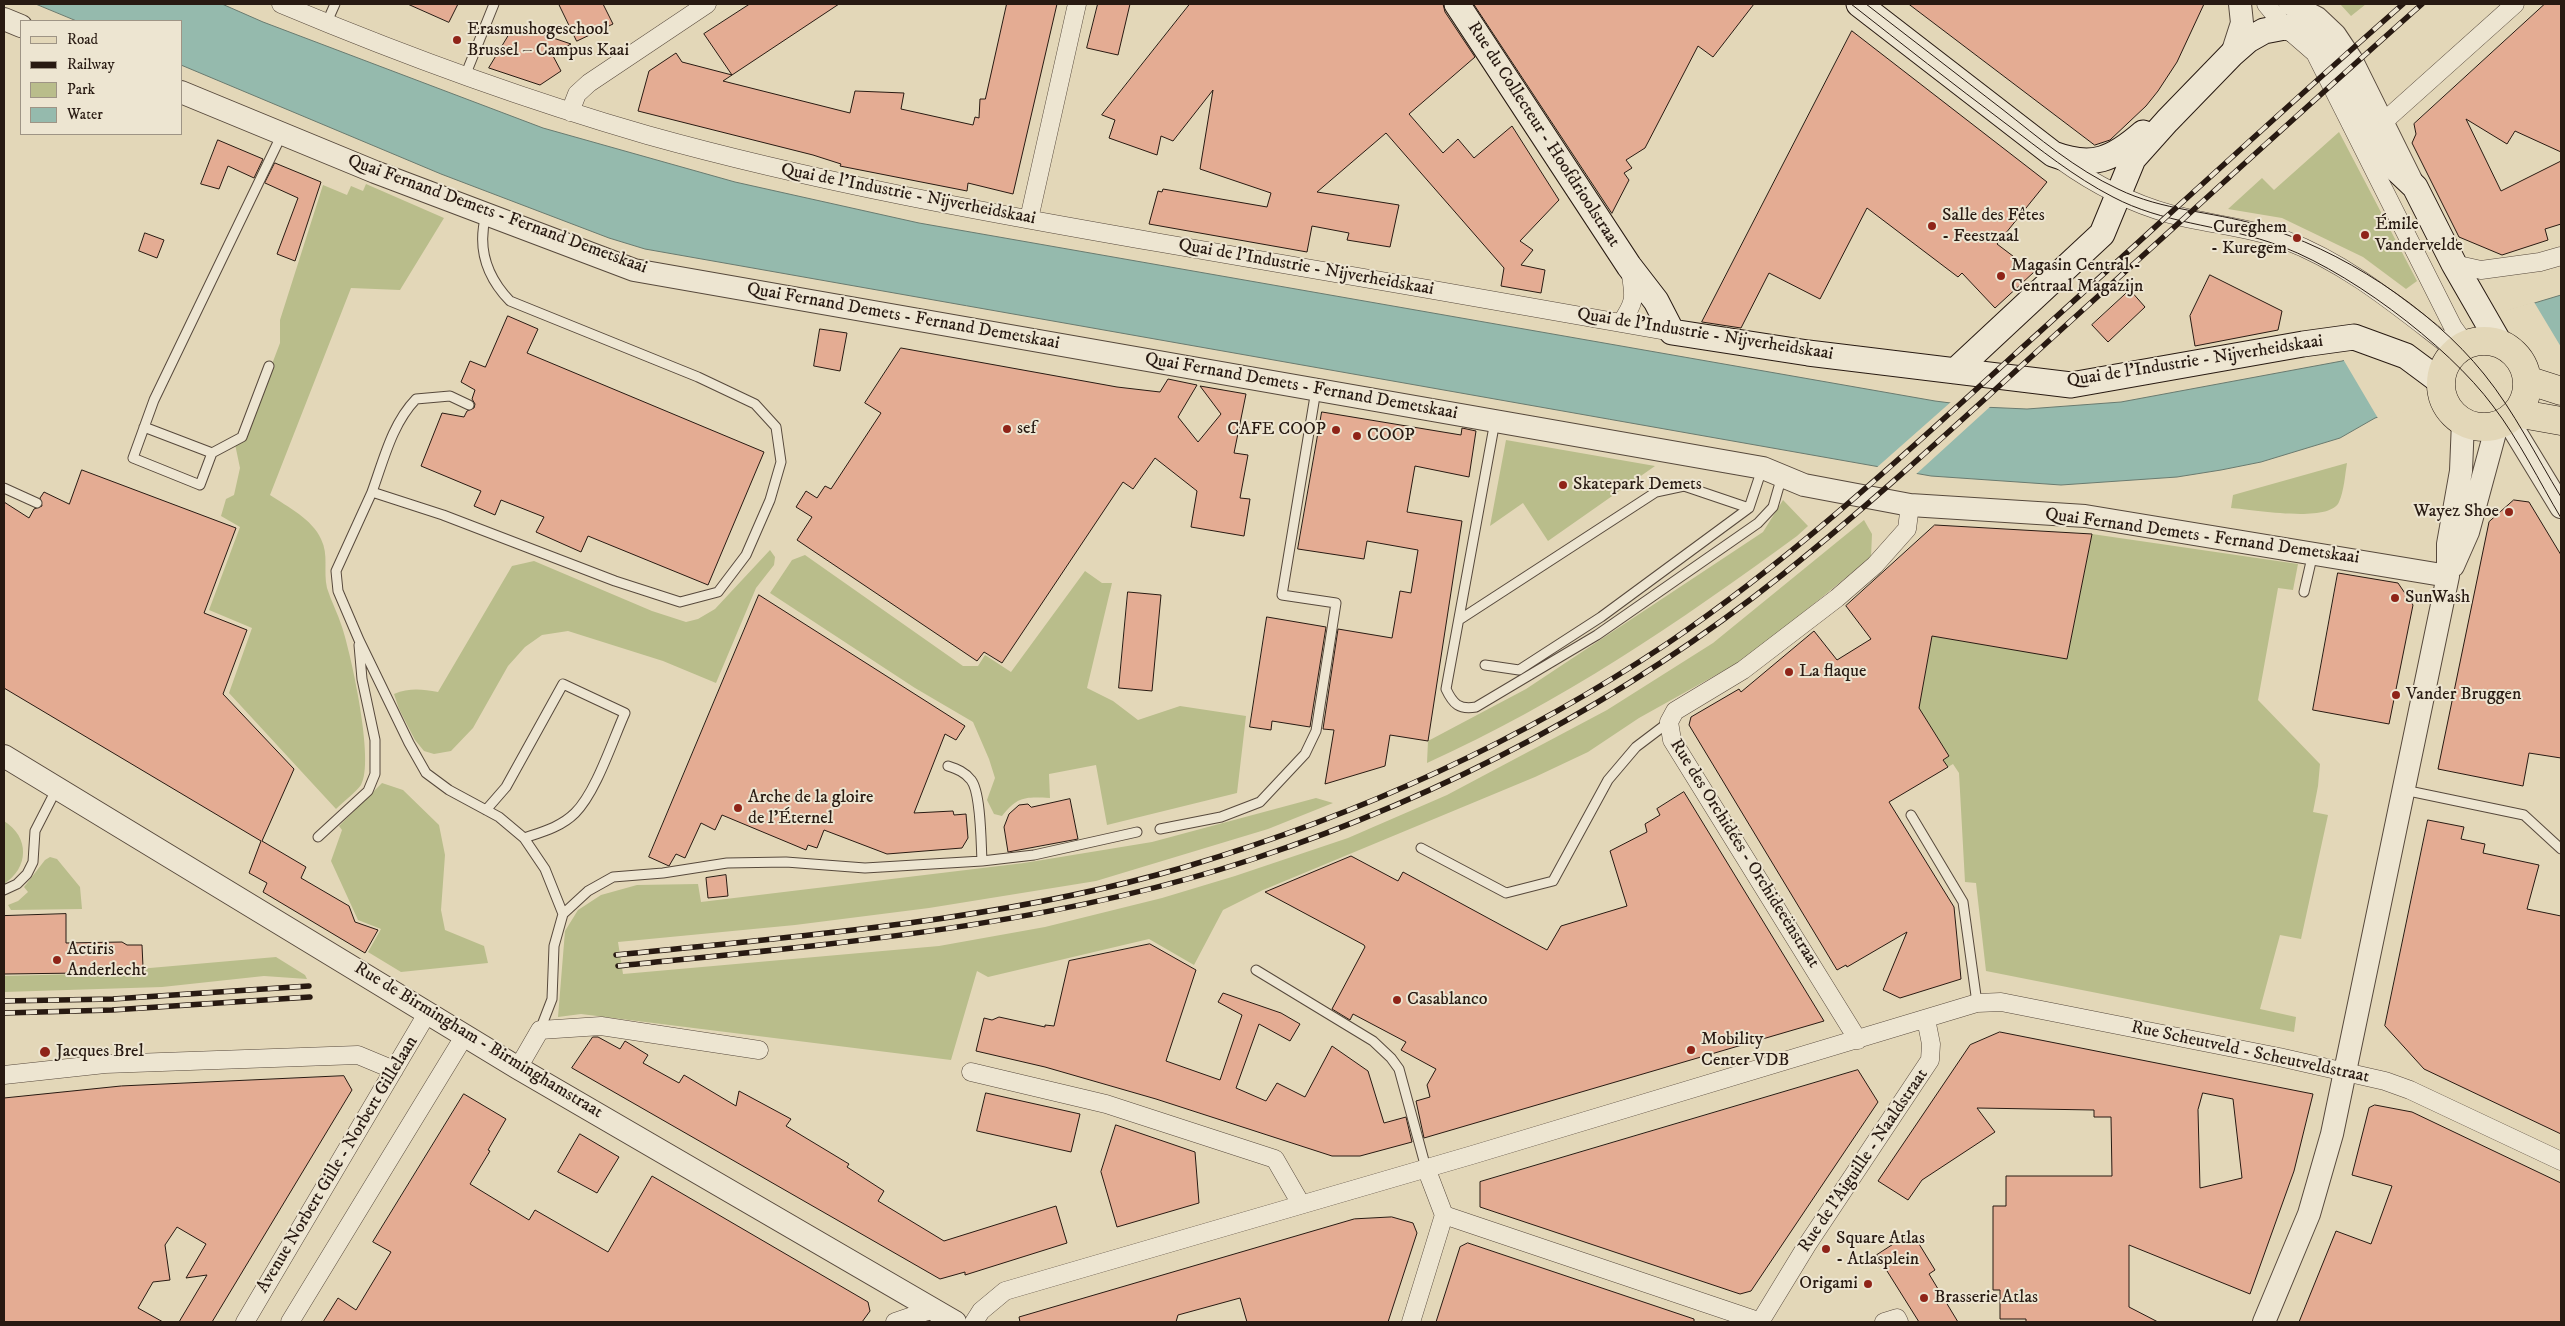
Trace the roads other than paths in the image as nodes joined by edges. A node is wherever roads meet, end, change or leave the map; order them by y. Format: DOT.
graph roads {
  1 [pos="281,4"];
  2 [pos="335,4"];
  3 [pos="494,4"];
  4 [pos="707,4"];
  5 [pos="1077,4"];
  6 [pos="1457,4"];
  7 [pos="1859,4"];
  8 [pos="2240,4"];
  9 [pos="2266,4"];
  10 [pos="2515,4"];
  11 [pos="2287,15"];
  12 [pos="4,19"];
  13 [pos="328,22"];
  14 [pos="20,26"];
  15 [pos="2232,54"];
  16 [pos="465,76"];
  17 [pos="182,92"];
  18 [pos="570,112"];
  19 [pos="2167,121"];
  20 [pos="2373,122"];
  21 [pos="282,134"];
  22 [pos="2053,154"];
  23 [pos="2118,194"];
  24 [pos="486,215"];
  25 [pos="1029,219"];
  26 [pos="2561,256"];
  27 [pos="2454,264"];
  28 [pos="1630,266"];
  29 [pos="1621,323"];
  30 [pos="1672,332"];
  31 [pos="2458,341"];
  32 [pos="2500,344"];
  33 [pos="269,366"];
  34 [pos="1954,372"];
  35 [pos="2441,382"];
  36 [pos="2527,383"];
  37 [pos="1316,390"];
  38 [pos="2561,391"];
  39 [pos="469,405"];
  40 [pos="2456,415"];
  41 [pos="2507,419"];
  42 [pos="1495,421"];
  43 [pos="2561,421"];
  44 [pos="144,427"];
  45 [pos="212,453"];
  46 [pos="1772,472"];
  47 [pos="4,488"];
  48 [pos="372,492"];
  49 [pos="37,504"];
  50 [pos="1910,504"];
  51 [pos="1749,508"];
  52 [pos="2561,508"];
  53 [pos="2313,553"];
  54 [pos="2448,576"];
  55 [pos="2304,592"];
  56 [pos="1459,620"];
  57 [pos="358,640"];
  58 [pos="1485,664"];
  59 [pos="1669,722"];
  60 [pos="4,756"];
  61 [pos="948,766"];
  62 [pos="58,787"];
  63 [pos="2404,790"];
  64 [pos="486,810"];
  65 [pos="1911,815"];
  66 [pos="1160,829"];
  67 [pos="1137,832"];
  68 [pos="318,837"];
  69 [pos="524,838"];
  70 [pos="1421,848"];
  71 [pos="2561,848"];
  72 [pos="982,861"];
  73 [pos="4,890"];
  74 [pos="563,914"];
  75 [pos="1256,970"];
  76 [pos="1977,1003"];
  77 [pos="428,1012"];
  78 [pos="1926,1019"];
  79 [pos="540,1030"];
  80 [pos="464,1035"];
  81 [pos="1858,1040"];
  82 [pos="759,1050"];
  83 [pos="518,1068"];
  84 [pos="394,1070"];
  85 [pos="971,1072"];
  86 [pos="2345,1072"];
  87 [pos="4,1075"];
  88 [pos="2561,1161"];
  89 [pos="1426,1168"];
  90 [pos="1301,1204"];
  91 [pos="1444,1215"];
  92 [pos="931,1316"];
  93 [pos="249,1321"];
  94 [pos="290,1322"];
  95 [pos="895,1322"];
  96 [pos="955,1322"];
  97 [pos="974,1322"];
  98 [pos="1411,1322"];
  99 [pos="1760,1322"];
  100 [pos="2264,1322"];
  1 -- 13 [label="street, Quai de l'Industrie - Nijverheidskaai"];
  2 -- 13 [label="lane"];
  3 -- 16 [label="lane"];
  4 -- 18 [label="street"];
  5 -- 25 [label="street"];
  6 -- 28 [label="main road, Rue du Collecteur - Hoofdrioolstraat"];
  7 -- 22 [label="main road"];
  8 -- 15 [label="street"];
  9 -- 11 [label="street"];
  10 -- 20 [label="street"];
  11 -- 15 [label="main road"];
  11 -- 20 [label="main road"];
  11 -- 31 [label="street"];
  12 -- 14 [label="street"];
  13 -- 16 [label="street, Quai de l'Industrie - Nijverheidskaai"];
  15 -- 19 [label="main road"];
  16 -- 18 [label="street, Quai de l'Industrie - Nijverheidskaai"];
  17 -- 21 [label="street, Quai Fernand Demets - Fernand Demetskaai"];
  18 -- 25 [label="street, Quai de l'Industrie - Nijverheidskaai"];
  19 -- 22 [label="main road"];
  19 -- 23 [label="main road"];
  20 -- 27 [label="main road"];
  21 -- 24 [label="street, Quai Fernand Demets - Fernand Demetskaai"];
  21 -- 44 [label="lane"];
  22 -- 23 [label="street"];
  23 -- 31 [label="street"];
  23 -- 34 [label="main road"];
  24 -- 37 [label="street, Quai Fernand Demets - Fernand Demetskaai"];
  24 -- 48 [label="lane"];
  25 -- 29 [label="street, Quai de l'Industrie - Nijverheidskaai"];
  26 -- 27 [label="street"];
  27 -- 32 [label="main road"];
  28 -- 29 [label="street, Rue du Collecteur - Hoofdrioolstraat"];
  28 -- 30 [label="main road, Rue du Collecteur - Hoofdrioolstraat"];
  29 -- 30 [label="street, Quai de l'Industrie - Nijverheidskaai"];
  30 -- 34 [label="main road, Quai de l'Industrie - Nijverheidskaai"];
  31 -- 32 [label="main road"];
  31 -- 35 [label="main road"];
  32 -- 36 [label="main road"];
  33 -- 45 [label="lane"];
  34 -- 35 [label="main road, Quai de l'Industrie - Nijverheidskaai"];
  35 -- 40 [label="main road"];
  36 -- 38 [label="main road"];
  36 -- 41 [label="main road"];
  37 -- 42 [label="street, Quai Fernand Demets - Fernand Demetskaai"];
  37 -- 66 [label="lane"];
  39 -- 48 [label="lane"];
  40 -- 41 [label="main road"];
  40 -- 54 [label="street"];
  41 -- 43 [label="main road"];
  41 -- 52 [label="street"];
  41 -- 54 [label="street"];
  42 -- 46 [label="street, Quai Fernand Demets - Fernand Demetskaai"];
  42 -- 56 [label="lane"];
  44 -- 45 [label="lane"];
  44 -- 45 [label="lane"];
  46 -- 50 [label="street, Quai Fernand Demets - Fernand Demetskaai"];
  46 -- 51 [label="lane"];
  46 -- 56 [label="lane"];
  47 -- 49 [label="lane"];
  48 -- 57 [label="lane"];
  50 -- 53 [label="street, Quai Fernand Demets - Fernand Demetskaai"];
  50 -- 59 [label="street, Rue des Orchidées - Orchideeënstraat"];
  51 -- 56 [label="lane"];
  51 -- 58 [label="lane"];
  53 -- 54 [label="street, Quai Fernand Demets - Fernand Demetskaai"];
  53 -- 55 [label="lane"];
  54 -- 63 [label="street"];
  57 -- 64 [label="lane"];
  57 -- 68 [label="lane"];
  59 -- 70 [label="lane"];
  59 -- 81 [label="street, Rue des Orchidées - Orchideeënstraat"];
  60 -- 62 [label="street, Rue de Birmingham - Birminghamstraat"];
  61 -- 72 [label="lane"];
  62 -- 73 [label="lane"];
  62 -- 77 [label="street, Rue de Birmingham - Birminghamstraat"];
  63 -- 71 [label="lane"];
  63 -- 86 [label="street"];
  64 -- 69 [label="lane"];
  64 -- 69 [label="lane"];
  65 -- 76 [label="lane"];
  67 -- 72 [label="lane"];
  69 -- 74 [label="lane"];
  72 -- 74 [label="lane"];
  74 -- 79 [label="lane"];
  75 -- 89 [label="lane"];
  76 -- 78 [label="street, Rue Scheutveld - Scheutveldstraat"];
  76 -- 86 [label="street, Rue Scheutveld - Scheutveldstraat"];
  77 -- 80 [label="street, Rue de Birmingham - Birminghamstraat"];
  77 -- 84 [label="street, Avenue Norbert Gille - Norbert Gillelaan"];
  78 -- 81 [label="street, Rue Scheutveld - Scheutveldstraat"];
  78 -- 99 [label="street, Rue de l'Aiguille - Naaldstraat"];
  79 -- 82 [label="street"];
  79 -- 83 [label="street"];
  80 -- 83 [label="street, Rue de Birmingham - Birminghamstraat"];
  80 -- 94 [label="street"];
  81 -- 89 [label="street, Rue Scheutveld - Scheutveldstraat"];
  83 -- 92 [label="street, Rue de Birmingham - Birminghamstraat"];
  84 -- 87 [label="street"];
  84 -- 93 [label="street, Avenue Norbert Gille - Norbert Gillelaan"];
  85 -- 90 [label="street"];
  86 -- 88 [label="street, Rue Scheutveld - Scheutveldstraat"];
  86 -- 100 [label="street"];
  89 -- 90 [label="street, Rue Scheutveld - Scheutveldstraat"];
  89 -- 91 [label="street"];
  90 -- 97 [label="street, Rue Scheutveld - Scheutveldstraat"];
  91 -- 98 [label="street"];
  91 -- 99 [label="street"];
  92 -- 95 [label="street"];
  92 -- 96 [label="street, Rue de Birmingham - Birminghamstraat"];
}
